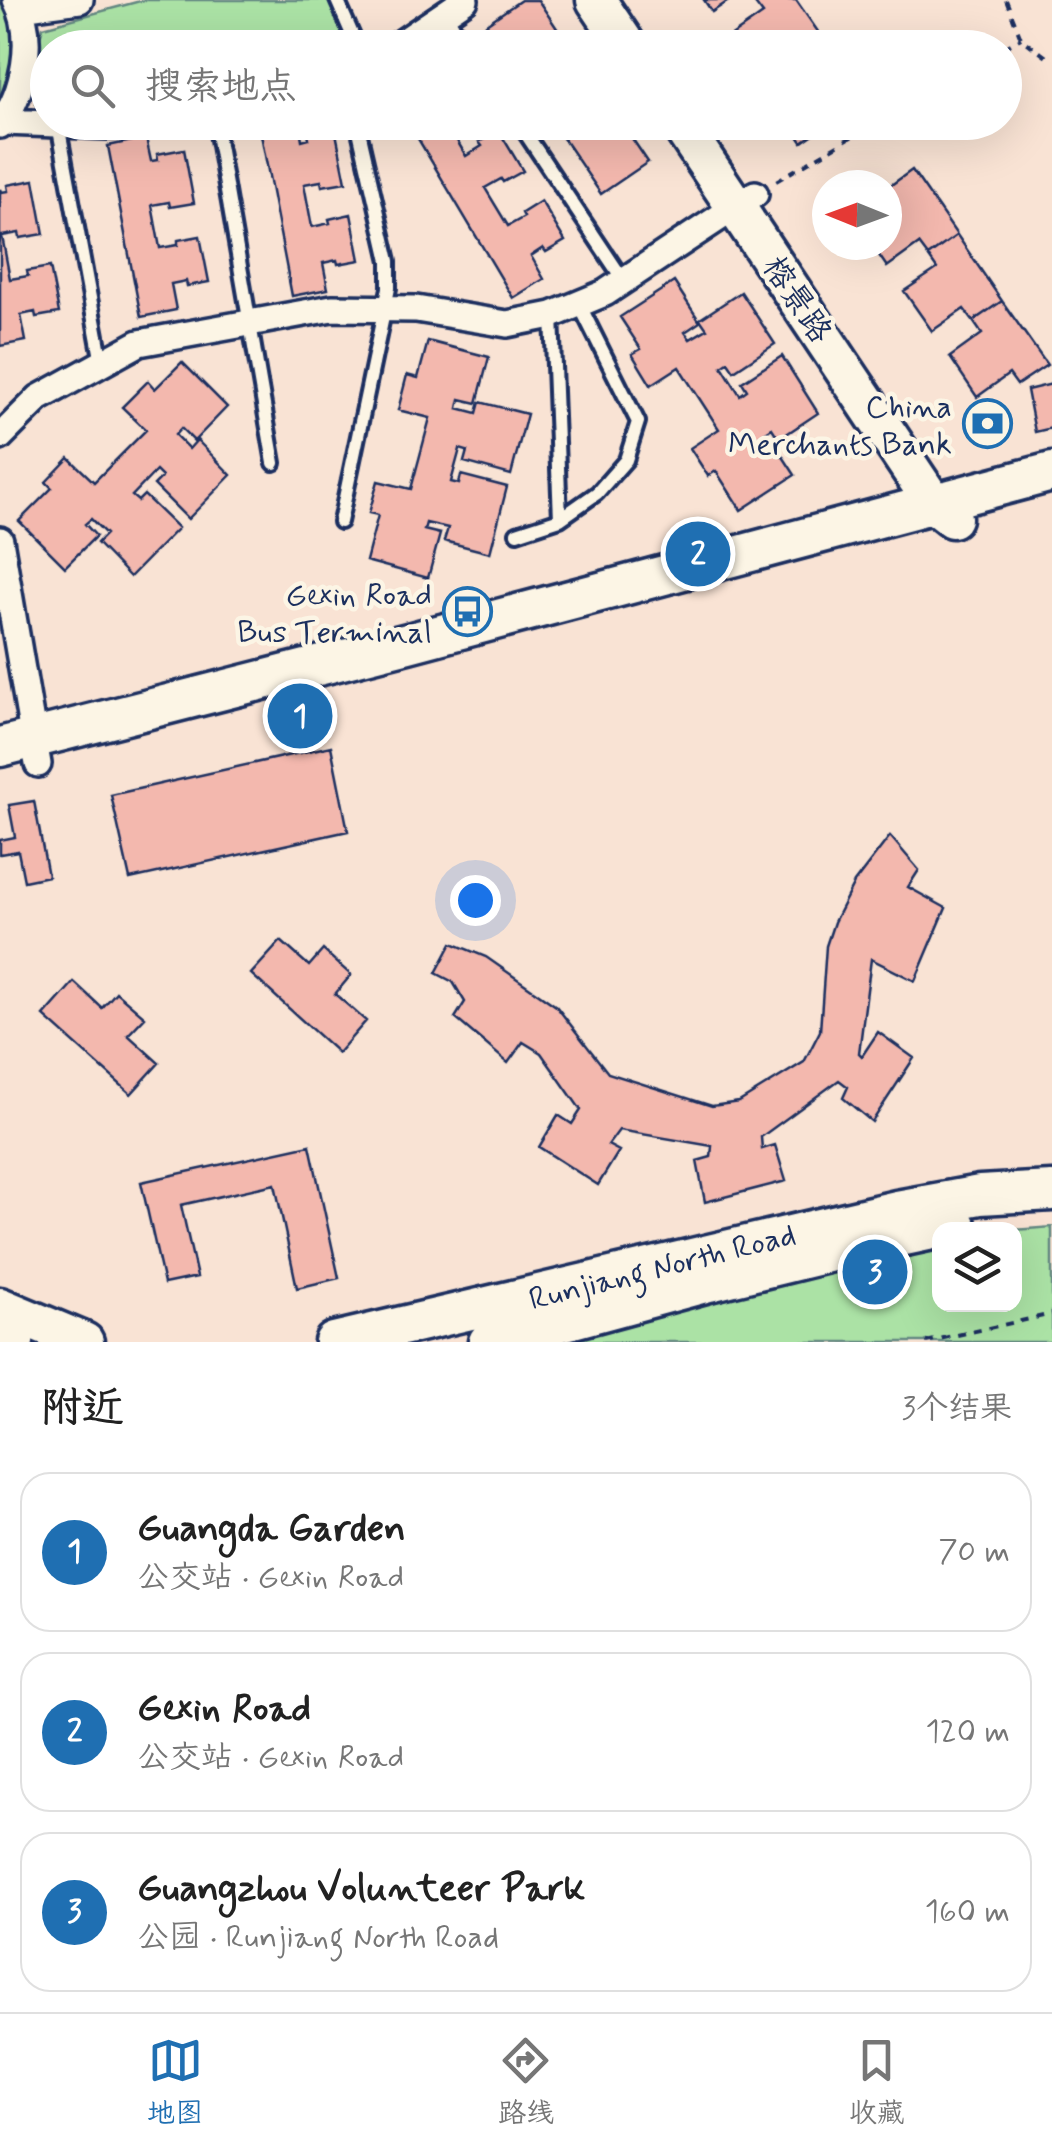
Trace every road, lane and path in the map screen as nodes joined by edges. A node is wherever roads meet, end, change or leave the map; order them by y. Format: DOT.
graph roads {
  1 [pos="80,0"];
  2 [pos="338,0"];
  3 [pos="596,0"];
  4 [pos="626,0"];
  5 [pos="1006,0"];
  6 [pos="18,4"];
  7 [pos="455,7"];
  8 [pos="350,30"];
  9 [pos="421,30"];
  10 [pos="616,30"];
  11 [pos="645,30"];
  12 [pos="1018,30"];
  13 [pos="1022,39"];
  14 [pos="1052,61"];
  15 [pos="2,124"];
  16 [pos="30,124"];
  17 [pos="61,140"];
  18 [pos="218,140"];
  19 [pos="361,140"];
  20 [pos="530,140"];
  21 [pos="694,140"];
  22 [pos="716,140"];
  23 [pos="846,140"];
  24 [pos="745,200"];
  25 [pos="624,280"];
  26 [pos="579,304"];
  27 [pos="385,309"];
  28 [pos="552,315"];
  29 [pos="250,321"];
  30 [pos="102,364"];
  31 [pos="0,438"];
  32 [pos="274,463"];
  33 [pos="1052,472"];
  34 [pos="1052,499"];
  35 [pos="949,508"];
  36 [pos="560,519"];
  37 [pos="340,522"];
  38 [pos="517,533"];
  39 [pos="0,540"];
  40 [pos="24,750"];
  41 [pos="0,772"];
  42 [pos="1052,1191"];
  43 [pos="1052,1217"];
  44 [pos="0,1307"];
  45 [pos="1052,1314"];
  46 [pos="0,1336"];
  47 [pos="14,1342"];
  48 [pos="84,1342"];
  49 [pos="334,1342"];
  50 [pos="488,1342"];
  51 [pos="926,1342"];
  1 -- 6 [label="street"];
  2 -- 8 [label="lane"];
  3 -- 10 [label="street"];
  4 -- 11 [label="street"];
  5 -- 12 [label="path"];
  6 -- 15 [label="street"];
  7 -- 9 [label="street"];
  13 -- 14 [label="path"];
  15 -- 16 [label="street"];
  17 -- 30 [label="lane"];
  18 -- 29 [label="lane"];
  19 -- 27 [label="lane"];
  20 -- 25 [label="lane"];
  21 -- 24 [label="street, 榕景路"];
  22 -- 24 [label="street, 榕景路"];
  23 -- 24 [label="path"];
  24 -- 25 [label="street"];
  24 -- 35 [label="street, 榕景路"];
  25 -- 26 [label="street"];
  26 -- 28 [label="street"];
  26 -- 36 [label="lane"];
  27 -- 28 [label="street"];
  27 -- 29 [label="street"];
  27 -- 37 [label="lane"];
  28 -- 36 [label="lane"];
  29 -- 30 [label="street"];
  29 -- 32 [label="lane"];
  30 -- 31 [label="street"];
  33 -- 35 [label="street"];
  34 -- 35 [label="street"];
  35 -- 40 [label="street"];
  36 -- 38 [label="lane"];
  39 -- 40 [label="street"];
  40 -- 41 [label="street"];
  42 -- 49 [label="street, Runjiang North Road"];
  43 -- 50 [label="street, Runjiang North Road"];
  44 -- 48 [label="street"];
  45 -- 51 [label="path"];
  46 -- 47 [label="street"];
}
